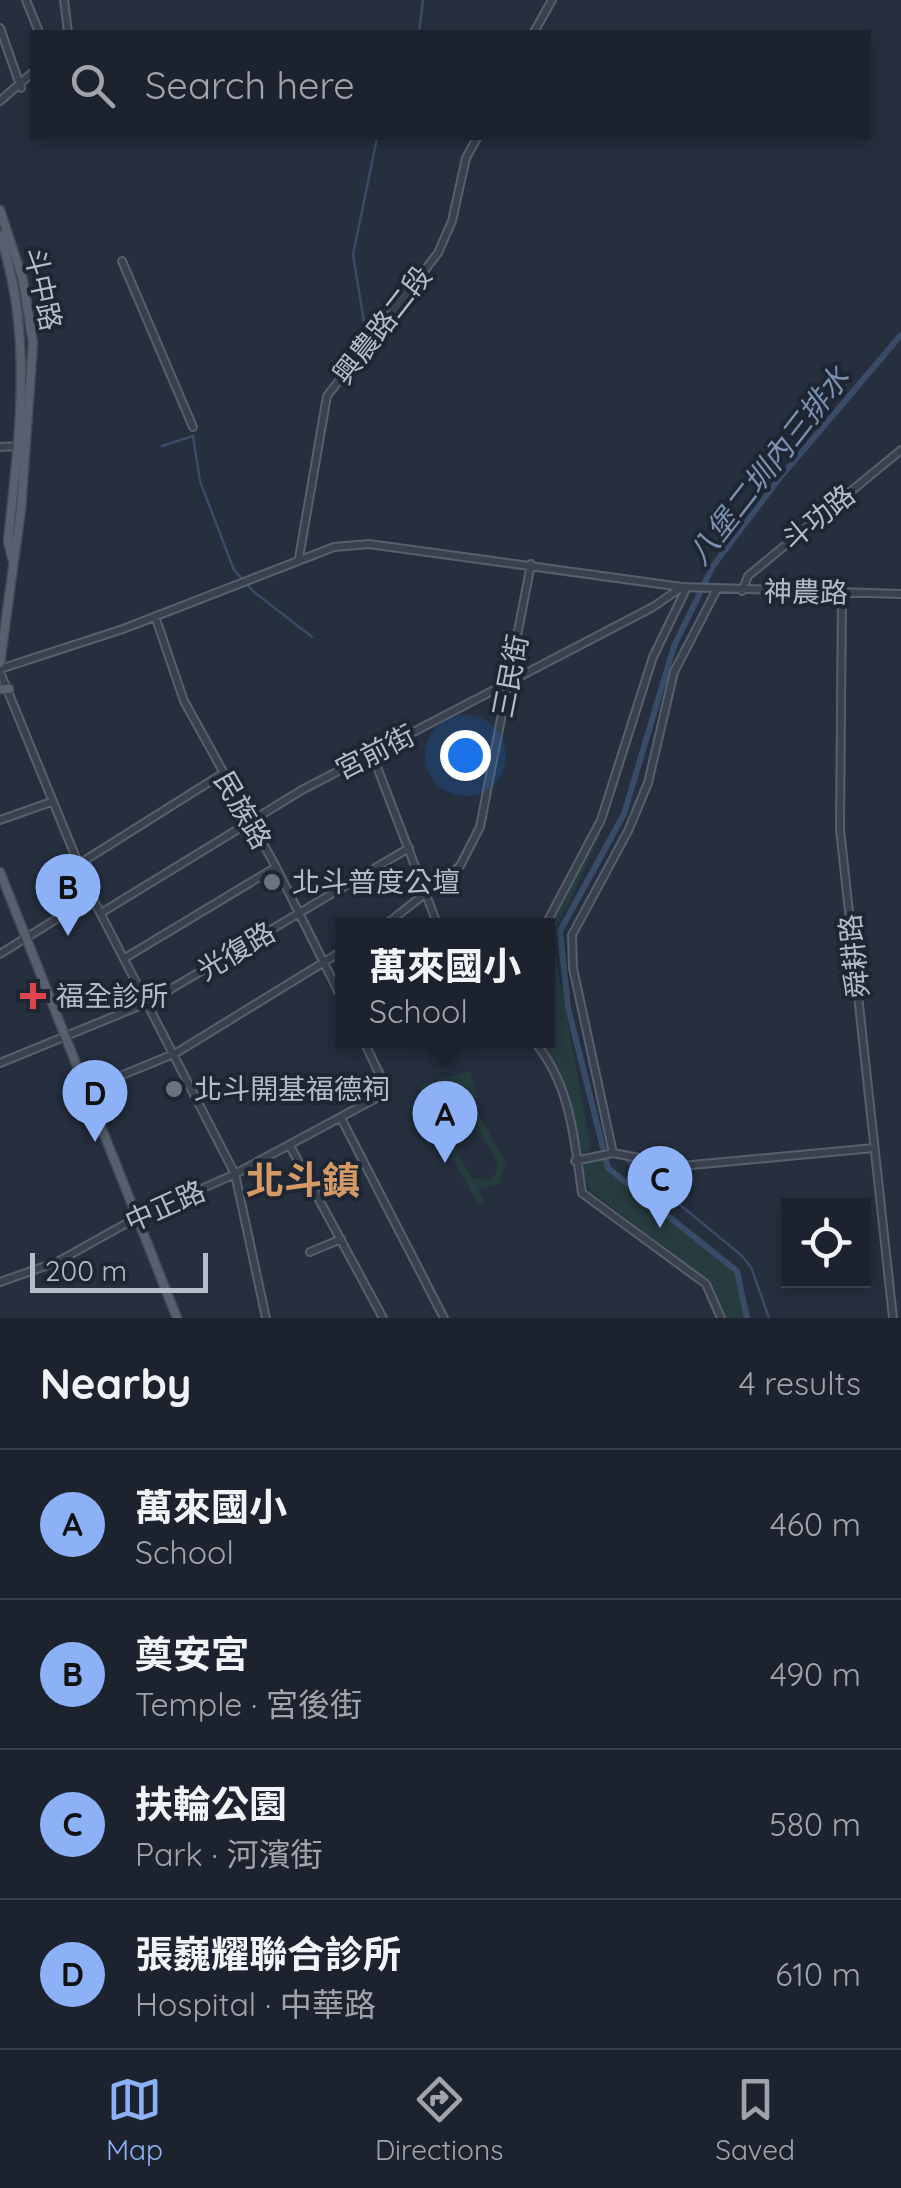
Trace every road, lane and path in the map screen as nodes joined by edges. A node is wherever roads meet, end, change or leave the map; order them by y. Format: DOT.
graph roads {
  1 [pos="26,0"];
  2 [pos="64,0"];
  3 [pos="552,0"];
  4 [pos="0,28"];
  5 [pos="38,30"];
  6 [pos="68,30"];
  7 [pos="535,30"];
  8 [pos="30,76"];
  9 [pos="21,88"];
  10 [pos="0,101"];
  11 [pos="476,140"];
  12 [pos="0,210"];
  13 [pos="0,235"];
  14 [pos="12,259"];
  15 [pos="122,261"];
  16 [pos="192,428"];
  17 [pos="0,446"];
  18 [pos="22,446"];
  19 [pos="901,450"];
  20 [pos="298,559"];
  21 [pos="531,564"];
  22 [pos="686,587"];
  23 [pos="714,589"];
  24 [pos="742,591"];
  25 [pos="842,593"];
  26 [pos="901,594"];
  27 [pos="155,616"];
  28 [pos="0,668"];
  29 [pos="509,684"];
  30 [pos="4,690"];
  31 [pos="372,754"];
  32 [pos="222,774"];
  33 [pos="51,802"];
  34 [pos="249,819"];
  35 [pos="0,820"];
  36 [pos="409,848"];
  37 [pos="78,864"];
  38 [pos="276,867"];
  39 [pos="0,872"];
  40 [pos="427,895"];
  41 [pos="92,897"];
  42 [pos="100,912"];
  43 [pos="300,913"];
  44 [pos="395,918"];
  45 [pos="435,918"];
  46 [pos="549,918"];
  47 [pos="26,942"];
  48 [pos="0,954"];
  49 [pos="335,955"];
  50 [pos="125,958"];
  51 [pos="324,962"];
  52 [pos="335,985"];
  53 [pos="149,1002"];
  54 [pos="63,1038"];
  55 [pos="367,1048"];
  56 [pos="540,1048"];
  57 [pos="176,1053"];
  58 [pos="0,1062"];
  59 [pos="85,1090"];
  60 [pos="341,1118"];
  61 [pos="290,1146"];
  62 [pos="874,1148"];
  63 [pos="612,1154"];
  64 [pos="576,1161"];
  65 [pos="235,1174"];
  66 [pos="136,1218"];
  67 [pos="341,1239"];
  68 [pos="310,1252"];
  69 [pos="0,1282"];
  70 [pos="178,1318"];
  71 [pos="266,1318"];
  72 [pos="383,1318"];
  73 [pos="444,1318"];
  74 [pos="721,1318"];
  75 [pos="893,1318"];
  1 -- 5 [label="street"];
  2 -- 6 [label="street"];
  3 -- 7 [label="street"];
  4 -- 9 [label="street"];
  8 -- 9 [label="street"];
  9 -- 10 [label="street"];
  11 -- 20 [label="street, 興農路二段"];
  12 -- 14 [label="main road, 斗中路"];
  13 -- 14 [label="main road, 斗中路"];
  14 -- 18 [label="main road, 斗中路"];
  15 -- 16 [label="street"];
  17 -- 18 [label="street"];
  18 -- 28 [label="main road, 斗中路"];
  19 -- 24 [label="street, 斗功路"];
  20 -- 21 [label="street"];
  20 -- 27 [label="street"];
  21 -- 22 [label="street"];
  21 -- 29 [label="street, 三民街"];
  22 -- 23 [label="street"];
  22 -- 29 [label="street, 宮前街"];
  22 -- 46 [label="street"];
  23 -- 24 [label="street, 神農路"];
  23 -- 63 [label="street"];
  24 -- 25 [label="street, 神農路"];
  25 -- 26 [label="street, 神農路"];
  25 -- 62 [label="street, 舜耕路"];
  27 -- 28 [label="street"];
  27 -- 32 [label="street, 民族路"];
  28 -- 30 [label="street"];
  29 -- 31 [label="street, 宮前街"];
  29 -- 40 [label="street, 三民街"];
  30 -- 33 [label="street"];
  31 -- 34 [label="street, 宮前街"];
  31 -- 36 [label="street"];
  32 -- 34 [label="street, 民族路"];
  32 -- 37 [label="street"];
  33 -- 35 [label="street"];
  33 -- 37 [label="street"];
  34 -- 38 [label="street, 民族路"];
  34 -- 42 [label="street, 宮前街"];
  36 -- 40 [label="street"];
  36 -- 43 [label="street, 光復路"];
  37 -- 41 [label="street"];
  38 -- 43 [label="street, 民族路"];
  38 -- 50 [label="street"];
  39 -- 47 [label="main road"];
  40 -- 44 [label="street, 三民街"];
  40 -- 45 [label="street"];
  41 -- 42 [label="street"];
  41 -- 47 [label="street"];
  42 -- 50 [label="street"];
  43 -- 51 [label="street, 民族路"];
  43 -- 53 [label="street, 光復路"];
  47 -- 48 [label="street"];
  47 -- 54 [label="main road"];
  49 -- 51 [label="street"];
  50 -- 53 [label="street"];
  51 -- 52 [label="street, 民族路"];
  51 -- 57 [label="street"];
  53 -- 54 [label="street, 光復路"];
  53 -- 57 [label="street"];
  54 -- 58 [label="street, 光復路"];
  54 -- 59 [label="main road"];
  55 -- 60 [label="street, 中正路"];
  56 -- 64 [label="street"];
  57 -- 59 [label="street"];
  57 -- 65 [label="street"];
  59 -- 66 [label="main road"];
  60 -- 61 [label="street, 中正路"];
  60 -- 73 [label="street"];
  61 -- 65 [label="street, 中正路"];
  61 -- 67 [label="street"];
  62 -- 63 [label="street"];
  62 -- 75 [label="street, 舜耕路"];
  63 -- 64 [label="street"];
  64 -- 74 [label="street"];
  65 -- 66 [label="street, 中正路"];
  65 -- 71 [label="street"];
  66 -- 69 [label="street, 中正路"];
  66 -- 70 [label="main road"];
  67 -- 68 [label="street"];
  67 -- 72 [label="street"];
}
